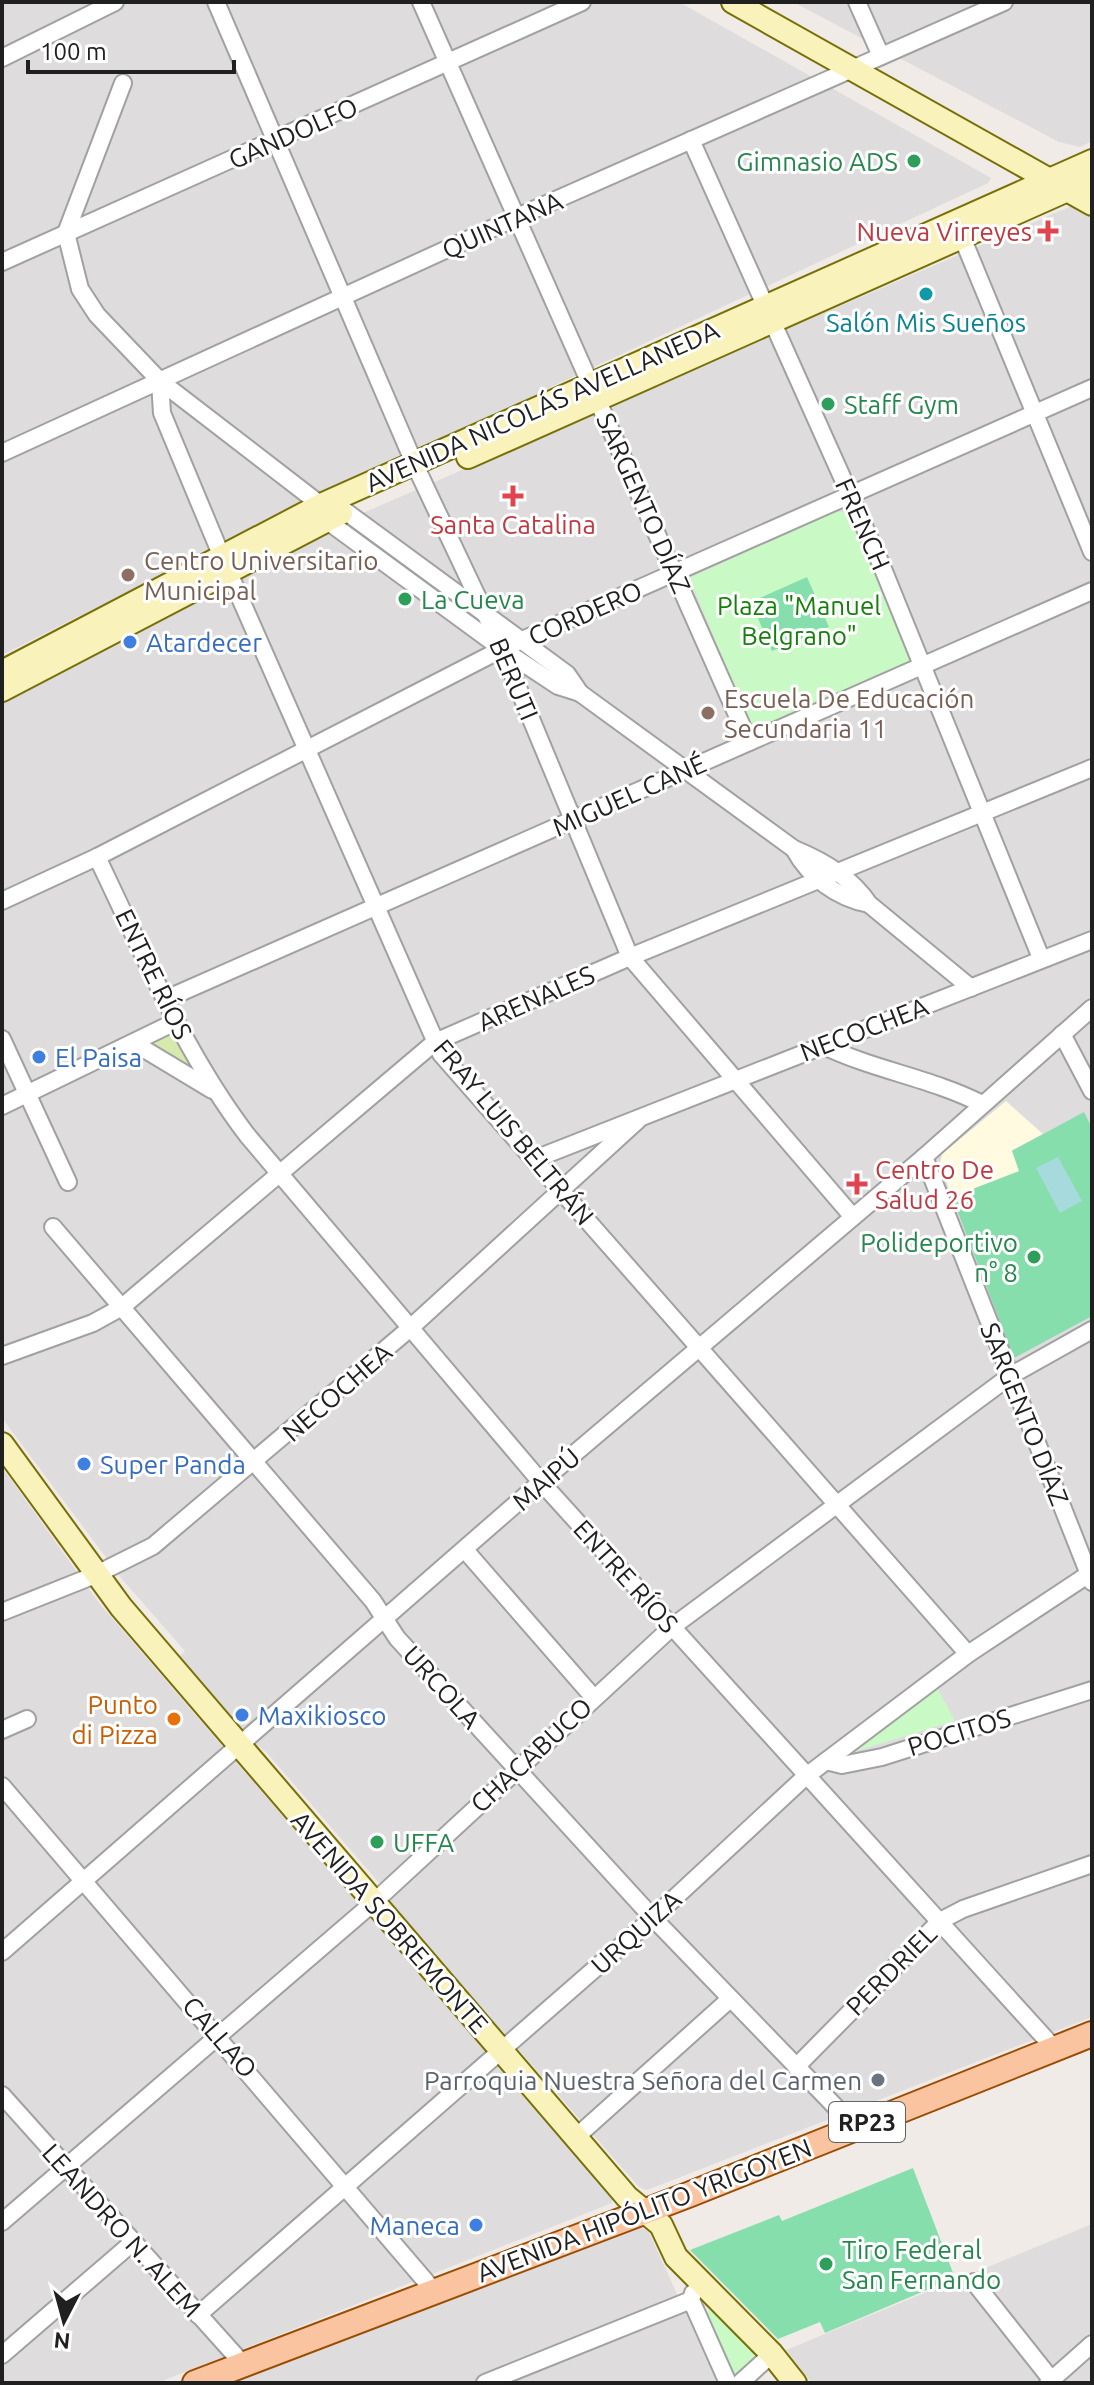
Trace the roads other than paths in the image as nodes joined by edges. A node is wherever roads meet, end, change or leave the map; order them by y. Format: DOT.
graph roads {
  1 [pos="115,2"];
  2 [pos="216,2"];
  3 [pos="421,2"];
  4 [pos="582,2"];
  5 [pos="733,2"];
  6 [pos="857,2"];
  7 [pos="1004,2"];
  8 [pos="881,56"];
  9 [pos="2,58"];
  10 [pos="448,64"];
  11 [pos="852,69"];
  12 [pos="123,83"];
  13 [pos="691,140"];
  14 [pos="275,142"];
  15 [pos="1092,161"];
  16 [pos="1092,179"];
  17 [pos="1058,185"];
  18 [pos="1092,204"];
  19 [pos="517,217"];
  20 [pos="66,233"];
  21 [pos="962,237"];
  22 [pos="2,262"];
  23 [pos="345,296"];
  24 [pos="769,313"];
  25 [pos="160,381"];
  26 [pos="1092,388"];
  27 [pos="595,393"];
  28 [pos="1035,414"];
  29 [pos="2,453"];
  30 [pos="418,471"];
  31 [pos="851,496"];
  32 [pos="331,512"];
  33 [pos="1092,552"];
  34 [pos="225,565"];
  35 [pos="675,574"];
  36 [pos="1092,591"];
  37 [pos="486,615"];
  38 [pos="521,642"];
  39 [pos="502,649"];
  40 [pos="924,665"];
  41 [pos="4,677"];
  42 [pos="580,693"];
  43 [pos="749,742"];
  44 [pos="309,750"];
  45 [pos="1092,768"];
  46 [pos="687,769"];
  47 [pos="981,813"];
  48 [pos="573,819"];
  49 [pos="794,849"];
  50 [pos="97,857"];
  51 [pos="839,874"];
  52 [pos="820,881"];
  53 [pos="2,901"];
  54 [pos="869,904"];
  55 [pos="377,906"];
  56 [pos="1092,940"];
  57 [pos="630,957"];
  58 [pos="1041,958"];
  59 [pos="971,988"];
  60 [pos="166,999"];
  61 [pos="1092,1008"];
  62 [pos="175,1022"];
  63 [pos="1062,1034"];
  64 [pos="2,1039"];
  65 [pos="435,1042"];
  66 [pos="134,1043"];
  67 [pos="822,1045"];
  68 [pos="734,1079"];
  69 [pos="213,1091"];
  70 [pos="1092,1091"];
  71 [pos="28,1094"];
  72 [pos="982,1104"];
  73 [pos="2,1106"];
  74 [pos="638,1120"];
  75 [pos="924,1157"];
  76 [pos="535,1159"];
  77 [pos="279,1174"];
  78 [pos="68,1182"];
  79 [pos="563,1192"];
  80 [pos="853,1217"];
  81 [pos="53,1227"];
  82 [pos="122,1307"];
  83 [pos="408,1330"];
  84 [pos="1092,1330"];
  85 [pos="699,1350"];
  86 [pos="2,1356"];
  87 [pos="1010,1376"];
  88 [pos="2,1444"];
  89 [pos="255,1462"];
  90 [pos="541,1482"];
  91 [pos="836,1504"];
  92 [pos="465,1550"];
  93 [pos="95,1575"];
  94 [pos="1091,1576"];
  95 [pos="2,1612"];
  96 [pos="385,1618"];
  97 [pos="672,1627"];
  98 [pos="968,1654"];
  99 [pos="1092,1690"];
  100 [pos="594,1698"];
  101 [pos="27,1719"];
  102 [pos="2,1730"];
  103 [pos="238,1747"];
  104 [pos="826,1761"];
  105 [pos="516,1768"];
  106 [pos="805,1777"];
  107 [pos="2,1786"];
  108 [pos="1092,1864"];
  109 [pos="84,1881"];
  110 [pos="373,1903"];
  111 [pos="653,1918"];
  112 [pos="940,1921"];
  113 [pos="2,1952"];
  114 [pos="730,1999"];
  115 [pos="1092,2034"];
  116 [pos="218,2035"];
  117 [pos="1054,2048"];
  118 [pos="501,2052"];
  119 [pos="796,2067"];
  120 [pos="2,2095"];
  121 [pos="855,2127"];
  122 [pos="575,2138"];
  123 [pos="65,2168"];
  124 [pos="347,2185"];
  125 [pos="643,2211"];
  126 [pos="2,2222"];
  127 [pos="132,2243"];
  128 [pos="974,2282"];
  129 [pos="695,2290"];
  130 [pos="434,2291"];
  131 [pos="198,2315"];
  132 [pos="1092,2344"];
  133 [pos="772,2354"];
  134 [pos="2,2355"];
  135 [pos="243,2364"];
  136 [pos="507,2379"];
  137 [pos="1051,2382"];
  138 [pos="195,2383"];
  139 [pos="485,2383"];
  140 [pos="728,2383"];
  141 [pos="740,2383"];
  142 [pos="795,2383"];
  1 -- 9 [label="street"];
  2 -- 14 [label="street, BERUTI"];
  3 -- 10 [label="street, SARGENTO DÍAZ"];
  4 -- 10 [label="street, GANDOLFO"];
  5 -- 11 [label="main road"];
  6 -- 8 [label="street"];
  7 -- 8 [label="street, QUINTANA"];
  8 -- 11 [label="street, QUINTANA"];
  10 -- 14 [label="street, GANDOLFO"];
  10 -- 19 [label="street, SARGENTO DÍAZ"];
  11 -- 13 [label="street, QUINTANA"];
  11 -- 17 [label="main road"];
  12 -- 20 [label="street"];
  13 -- 19 [label="street, QUINTANA"];
  13 -- 24 [label="street, FRENCH"];
  14 -- 20 [label="street, GANDOLFO"];
  14 -- 23 [label="street, BERUTI"];
  15 -- 17 [label="main road, AVENIDA NICOLÁS AVELLANEDA"];
  16 -- 17 [label="main road, AVENIDA NICOLÁS AVELLANEDA"];
  17 -- 18 [label="main road"];
  17 -- 21 [label="main road, AVENIDA NICOLÁS AVELLANEDA"];
  17 -- 24 [label="main road, AVENIDA NICOLÁS AVELLANEDA"];
  19 -- 23 [label="street, QUINTANA"];
  19 -- 27 [label="street, SARGENTO DÍAZ"];
  20 -- 22 [label="street, GANDOLFO"];
  20 -- 25 [label="street"];
  21 -- 24 [label="main road, AVENIDA NICOLÁS AVELLANEDA"];
  21 -- 28 [label="street"];
  23 -- 25 [label="street, QUINTANA"];
  23 -- 30 [label="street, BERUTI"];
  24 -- 27 [label="main road, AVENIDA NICOLÁS AVELLANEDA"];
  24 -- 31 [label="street, FRENCH"];
  25 -- 29 [label="street, QUINTANA"];
  25 -- 32 [label="street"];
  25 -- 34 [label="street, FRAY LUIS BELTRÁN"];
  26 -- 28 [label="street, CORDERO"];
  27 -- 30 [label="main road, AVENIDA NICOLÁS AVELLANEDA"];
  27 -- 35 [label="street, SARGENTO DÍAZ"];
  28 -- 31 [label="street, CORDERO"];
  28 -- 33 [label="street"];
  30 -- 32 [label="main road, AVENIDA NICOLÁS AVELLANEDA"];
  30 -- 37 [label="street, BERUTI"];
  31 -- 35 [label="street, CORDERO"];
  31 -- 40 [label="street, FRENCH"];
  32 -- 34 [label="main road, AVENIDA NICOLÁS AVELLANEDA"];
  32 -- 37 [label="street"];
  32 -- 39 [label="street"];
  34 -- 41 [label="main road, AVENIDA NICOLÁS AVELLANEDA"];
  34 -- 44 [label="street, FRAY LUIS BELTRÁN"];
  35 -- 38 [label="street, CORDERO"];
  35 -- 43 [label="street, SARGENTO DÍAZ"];
  36 -- 40 [label="street, MIGUEL CANÉ"];
  37 -- 38 [label="street"];
  37 -- 39 [label="street, BERUTI"];
  38 -- 39 [label="street, CORDERO"];
  38 -- 42 [label="street"];
  39 -- 42 [label="street"];
  39 -- 44 [label="street, CORDERO"];
  39 -- 48 [label="street, BERUTI"];
  40 -- 43 [label="street, MIGUEL CANÉ"];
  40 -- 47 [label="street, FRENCH"];
  42 -- 46 [label="street"];
  43 -- 46 [label="street, MIGUEL CANÉ"];
  44 -- 50 [label="street, CORDERO"];
  44 -- 55 [label="street, FRAY LUIS BELTRÁN"];
  45 -- 47 [label="street, ARENALES"];
  46 -- 48 [label="street, MIGUEL CANÉ"];
  46 -- 49 [label="street"];
  47 -- 51 [label="street, ARENALES"];
  47 -- 58 [label="street, FRENCH"];
  48 -- 55 [label="street, MIGUEL CANÉ"];
  48 -- 57 [label="street, BERUTI"];
  49 -- 51 [label="street"];
  49 -- 52 [label="street"];
  50 -- 53 [label="street, CORDERO"];
  50 -- 60 [label="street, ENTRE RÍOS"];
  51 -- 52 [label="street, ARENALES"];
  51 -- 54 [label="street"];
  52 -- 54 [label="street"];
  52 -- 57 [label="street, ARENALES"];
  54 -- 59 [label="street"];
  55 -- 60 [label="street, MIGUEL CANÉ"];
  55 -- 65 [label="street, FRAY LUIS BELTRÁN"];
  56 -- 58 [label="street, NECOCHEA"];
  57 -- 65 [label="street, ARENALES"];
  57 -- 68 [label="street, BERUTI"];
  58 -- 59 [label="street, NECOCHEA"];
  59 -- 67 [label="street, NECOCHEA"];
  60 -- 62 [label="street, ENTRE RÍOS"];
  61 -- 63 [label="street, MAIPÚ"];
  62 -- 66 [label="street"];
  62 -- 69 [label="street, ENTRE RÍOS"];
  63 -- 70 [label="street"];
  63 -- 72 [label="street, MAIPÚ"];
  64 -- 71 [label="street"];
  65 -- 76 [label="street, FRAY LUIS BELTRÁN"];
  65 -- 77 [label="street, ARENALES"];
  66 -- 69 [label="street, ENTRE RÍOS"];
  66 -- 71 [label="street"];
  67 -- 68 [label="street, NECOCHEA"];
  67 -- 72 [label="street"];
  68 -- 74 [label="street, NECOCHEA"];
  68 -- 80 [label="street, BERUTI"];
  69 -- 77 [label="street, ENTRE RÍOS"];
  71 -- 73 [label="street"];
  71 -- 78 [label="street"];
  72 -- 75 [label="street, MAIPÚ"];
  74 -- 76 [label="street, NECOCHEA"];
  74 -- 79 [label="street, NECOCHEA"];
  75 -- 80 [label="street, MAIPÚ"];
  75 -- 87 [label="street, SARGENTO DÍAZ"];
  76 -- 79 [label="street, FRAY LUIS BELTRÁN"];
  77 -- 82 [label="street, ARENALES"];
  77 -- 83 [label="street, ENTRE RÍOS"];
  79 -- 83 [label="street, NECOCHEA"];
  79 -- 85 [label="street, FRAY LUIS BELTRÁN"];
  80 -- 85 [label="street, MAIPÚ"];
  81 -- 82 [label="street, URCOLA"];
  82 -- 86 [label="street, ARENALES"];
  82 -- 89 [label="street, URCOLA"];
  83 -- 89 [label="street, NECOCHEA"];
  83 -- 90 [label="street, ENTRE RÍOS"];
  84 -- 87 [label="street, CHACABUCO"];
  85 -- 90 [label="street, MAIPÚ"];
  85 -- 91 [label="street, FRAY LUIS BELTRÁN"];
  87 -- 91 [label="street, CHACABUCO"];
  87 -- 94 [label="street, SARGENTO DÍAZ"];
  88 -- 93 [label="main road, AVENIDA SOBREMONTE"];
  89 -- 93 [label="street, NECOCHEA"];
  89 -- 96 [label="street, URCOLA"];
  90 -- 92 [label="street, MAIPÚ"];
  90 -- 97 [label="street, ENTRE RÍOS"];
  91 -- 97 [label="street, CHACABUCO"];
  91 -- 98 [label="street, FRAY LUIS BELTRÁN"];
  92 -- 96 [label="street, MAIPÚ"];
  92 -- 100 [label="street"];
  93 -- 95 [label="street, NECOCHEA"];
  93 -- 103 [label="main road, AVENIDA SOBREMONTE"];
  94 -- 98 [label="street, URQUIZA"];
  96 -- 103 [label="street, MAIPÚ"];
  96 -- 105 [label="street, URCOLA"];
  97 -- 100 [label="street, CHACABUCO"];
  97 -- 106 [label="street, ENTRE RÍOS"];
  98 -- 104 [label="street, URQUIZA"];
  99 -- 104 [label="street, POCITOS"];
  100 -- 105 [label="street, CHACABUCO"];
  101 -- 102 [label="street"];
  103 -- 109 [label="street, MAIPÚ"];
  103 -- 110 [label="main road, AVENIDA SOBREMONTE"];
  104 -- 106 [label="street, URQUIZA"];
  105 -- 110 [label="street, CHACABUCO"];
  105 -- 111 [label="street, URCOLA"];
  106 -- 111 [label="street, URQUIZA"];
  106 -- 112 [label="street, ENTRE RÍOS"];
  107 -- 109 [label="street, CALLAO"];
  108 -- 112 [label="street, PERDRIEL"];
  109 -- 113 [label="street, MAIPÚ"];
  109 -- 116 [label="street, CALLAO"];
  110 -- 116 [label="street, CHACABUCO"];
  110 -- 118 [label="main road, AVENIDA SOBREMONTE"];
  111 -- 114 [label="street, URCOLA"];
  111 -- 118 [label="street, URQUIZA"];
  112 -- 117 [label="street, ENTRE RÍOS"];
  112 -- 119 [label="street, PERDRIEL"];
  114 -- 119 [label="street, URCOLA"];
  114 -- 122 [label="street"];
  115 -- 117 [label="main road, AVENIDA HIPÓLITO YRIGOYEN / RP23"];
  116 -- 123 [label="street, CHACABUCO"];
  116 -- 124 [label="street, CALLAO"];
  117 -- 121 [label="main road, AVENIDA HIPÓLITO YRIGOYEN / RP23"];
  118 -- 122 [label="main road, AVENIDA SOBREMONTE"];
  118 -- 124 [label="street, URQUIZA"];
  119 -- 121 [label="street, URCOLA"];
  120 -- 123 [label="street, LEANDRO N. ALEM"];
  121 -- 125 [label="main road, AVENIDA HIPÓLITO YRIGOYEN / RP23"];
  122 -- 125 [label="main road, AVENIDA SOBREMONTE"];
  123 -- 126 [label="street, CHACABUCO"];
  123 -- 127 [label="street, LEANDRO N. ALEM"];
  124 -- 130 [label="street, CALLAO"];
  124 -- 131 [label="street, URQUIZA"];
  125 -- 129 [label="main road, AVENIDA SOBREMONTE"];
  125 -- 130 [label="main road, AVENIDA HIPÓLITO YRIGOYEN / RP23"];
  127 -- 131 [label="street, LEANDRO N. ALEM"];
  127 -- 134 [label="street"];
  128 -- 137 [label="street"];
  129 -- 133 [label="main road, AVENIDA SOBREMONTE"];
  129 -- 136 [label="street"];
  129 -- 140 [label="street"];
  130 -- 135 [label="main road, AVENIDA HIPÓLITO YRIGOYEN / RP23"];
  131 -- 135 [label="street, LEANDRO N. ALEM"];
  132 -- 137 [label="street"];
  133 -- 141 [label="street"];
  133 -- 142 [label="main road, AVENIDA SOBREMONTE"];
  135 -- 138 [label="main road, AVENIDA HIPÓLITO YRIGOYEN / RP23"];
  136 -- 139 [label="street"];
}
